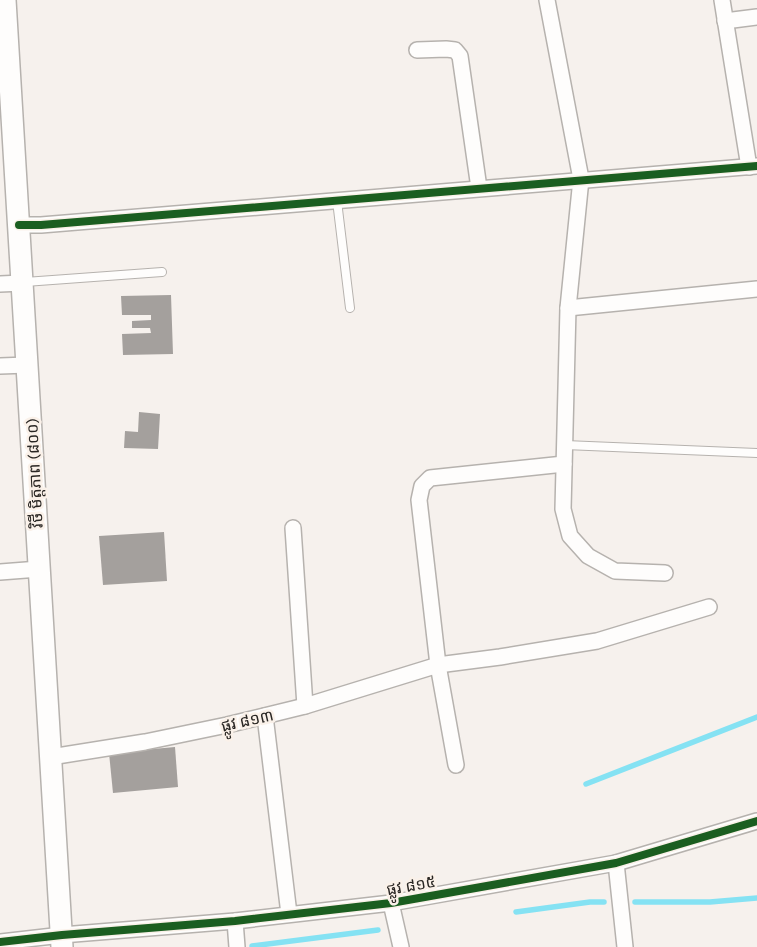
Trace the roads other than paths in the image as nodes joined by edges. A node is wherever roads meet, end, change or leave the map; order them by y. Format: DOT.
graph roads {
  1 [pos="547,0"];
  2 [pos="722,0"];
  3 [pos="3,3"];
  4 [pos="757,17"];
  5 [pos="725,21"];
  6 [pos="4,32"];
  7 [pos="417,50"];
  8 [pos="753,166"];
  9 [pos="581,179"];
  10 [pos="479,188"];
  11 [pos="337,201"];
  12 [pos="19,225"];
  13 [pos="162,272"];
  14 [pos="22,282"];
  15 [pos="0,284"];
  16 [pos="757,289"];
  17 [pos="350,308"];
  18 [pos="568,308"];
  19 [pos="27,365"];
  20 [pos="0,366"];
  21 [pos="565,445"];
  22 [pos="757,454"];
  23 [pos="564,464"];
  24 [pos="293,528"];
  25 [pos="39,569"];
  26 [pos="0,572"];
  27 [pos="664,574"];
  28 [pos="709,607"];
  29 [pos="438,665"];
  30 [pos="305,706"];
  31 [pos="265,716"];
  32 [pos="50,756"];
  33 [pos="456,764"];
  34 [pos="757,821"];
  35 [pos="616,863"];
  36 [pos="391,903"];
  37 [pos="289,914"];
  38 [pos="235,921"];
  39 [pos="62,941"];
  40 [pos="0,942"];
  41 [pos="236,947"];
  42 [pos="401,947"];
  43 [pos="625,947"];
  1 -- 9 [label="street"];
  2 -- 5 [label="street"];
  3 -- 6 [label="main road, វិថី មិត្តភាព (៨០០)"];
  4 -- 5 [label="street"];
  5 -- 8 [label="street"];
  6 -- 12 [label="main road, វិថី មិត្តភាព (៨០០)"];
  7 -- 10 [label="street"];
  8 -- 9 [label="street"];
  9 -- 10 [label="street"];
  9 -- 18 [label="street"];
  10 -- 11 [label="street"];
  11 -- 12 [label="street"];
  11 -- 17 [label="lane"];
  12 -- 14 [label="main road, វិថី មិត្តភាព (៨០០)"];
  13 -- 14 [label="lane"];
  14 -- 15 [label="street"];
  14 -- 19 [label="main road, វិថី មិត្តភាព (៨០០)"];
  16 -- 18 [label="street"];
  18 -- 21 [label="street"];
  19 -- 20 [label="street"];
  19 -- 25 [label="main road, វិថី មិត្តភាព (៨០០)"];
  21 -- 22 [label="lane"];
  21 -- 23 [label="street"];
  23 -- 27 [label="street"];
  23 -- 29 [label="street"];
  24 -- 30 [label="street"];
  25 -- 26 [label="street"];
  25 -- 32 [label="main road, វិថី មិត្តភាព (៨០០)"];
  28 -- 29 [label="street, ផ្លូវ ៨១៣"];
  29 -- 30 [label="street, ផ្លូវ ៨១៣"];
  29 -- 33 [label="street"];
  30 -- 31 [label="street, ផ្លូវ ៨១៣"];
  31 -- 32 [label="street, ផ្លូវ ៨១៣"];
  31 -- 37 [label="street"];
  32 -- 39 [label="main road, វិថី មិត្តភាព (៨០០)"];
  34 -- 35 [label="street, ផ្លូវ ៨១៥"];
  35 -- 36 [label="street, ផ្លូវ ៨១៥"];
  35 -- 43 [label="street"];
  36 -- 37 [label="street, ផ្លូវ ៨១៥"];
  36 -- 42 [label="street"];
  37 -- 38 [label="street, ផ្លូវ ៨១៥"];
  38 -- 39 [label="street, ផ្លូវ ៨១៥"];
  38 -- 41 [label="street"];
  39 -- 40 [label="street, ផ្លូវ ៨១៥"];
}
